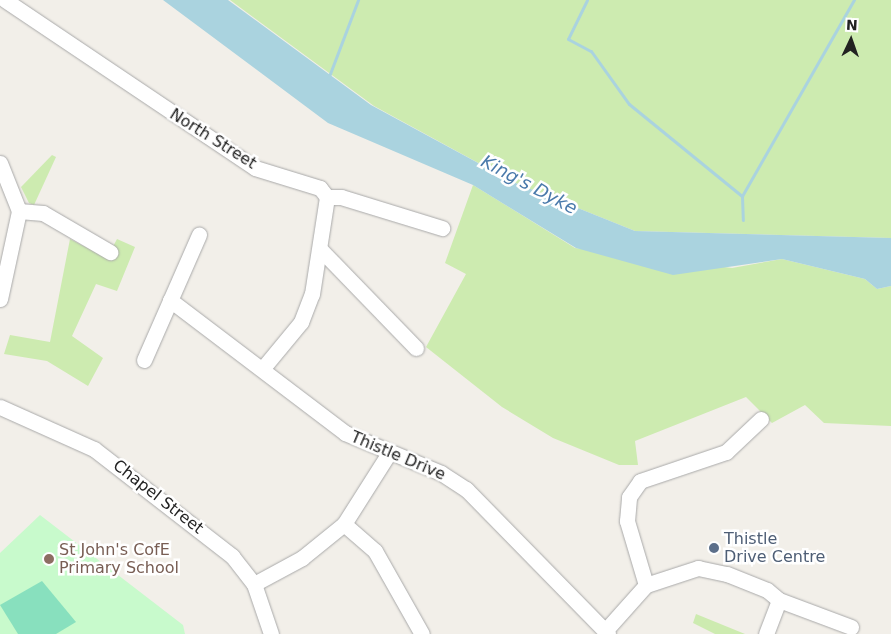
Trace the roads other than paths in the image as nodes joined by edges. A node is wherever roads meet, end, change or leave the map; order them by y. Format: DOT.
graph roads {
  1 [pos="5,0"];
  2 [pos="0,163"];
  3 [pos="327,197"];
  4 [pos="19,210"];
  5 [pos="442,228"];
  6 [pos="199,236"];
  7 [pos="320,249"];
  8 [pos="110,252"];
  9 [pos="0,299"];
  10 [pos="170,300"];
  11 [pos="416,348"];
  12 [pos="144,360"];
  13 [pos="263,368"];
  14 [pos="0,407"];
  15 [pos="761,419"];
  16 [pos="389,453"];
  17 [pos="344,524"];
  18 [pos="254,584"];
  19 [pos="646,585"];
  20 [pos="779,600"];
  21 [pos="851,627"];
  22 [pos="606,633"];
  23 [pos="271,634"];
  24 [pos="422,634"];
  25 [pos="766,634"];
  1 -- 3 [label="street, North Street"];
  2 -- 4 [label="street"];
  3 -- 5 [label="street, North Street"];
  3 -- 7 [label="street"];
  4 -- 8 [label="street"];
  4 -- 9 [label="street"];
  6 -- 10 [label="street"];
  7 -- 11 [label="street"];
  7 -- 13 [label="street"];
  10 -- 12 [label="street"];
  10 -- 13 [label="street, Thistle Drive"];
  13 -- 16 [label="street, Thistle Drive"];
  14 -- 18 [label="street, Chapel Street"];
  15 -- 19 [label="street"];
  16 -- 17 [label="street"];
  16 -- 22 [label="street, Thistle Drive"];
  17 -- 18 [label="street"];
  17 -- 24 [label="street"];
  18 -- 23 [label="street, Chapel Street"];
  19 -- 20 [label="street"];
  19 -- 22 [label="street"];
  20 -- 21 [label="street"];
  20 -- 25 [label="street"];
}
